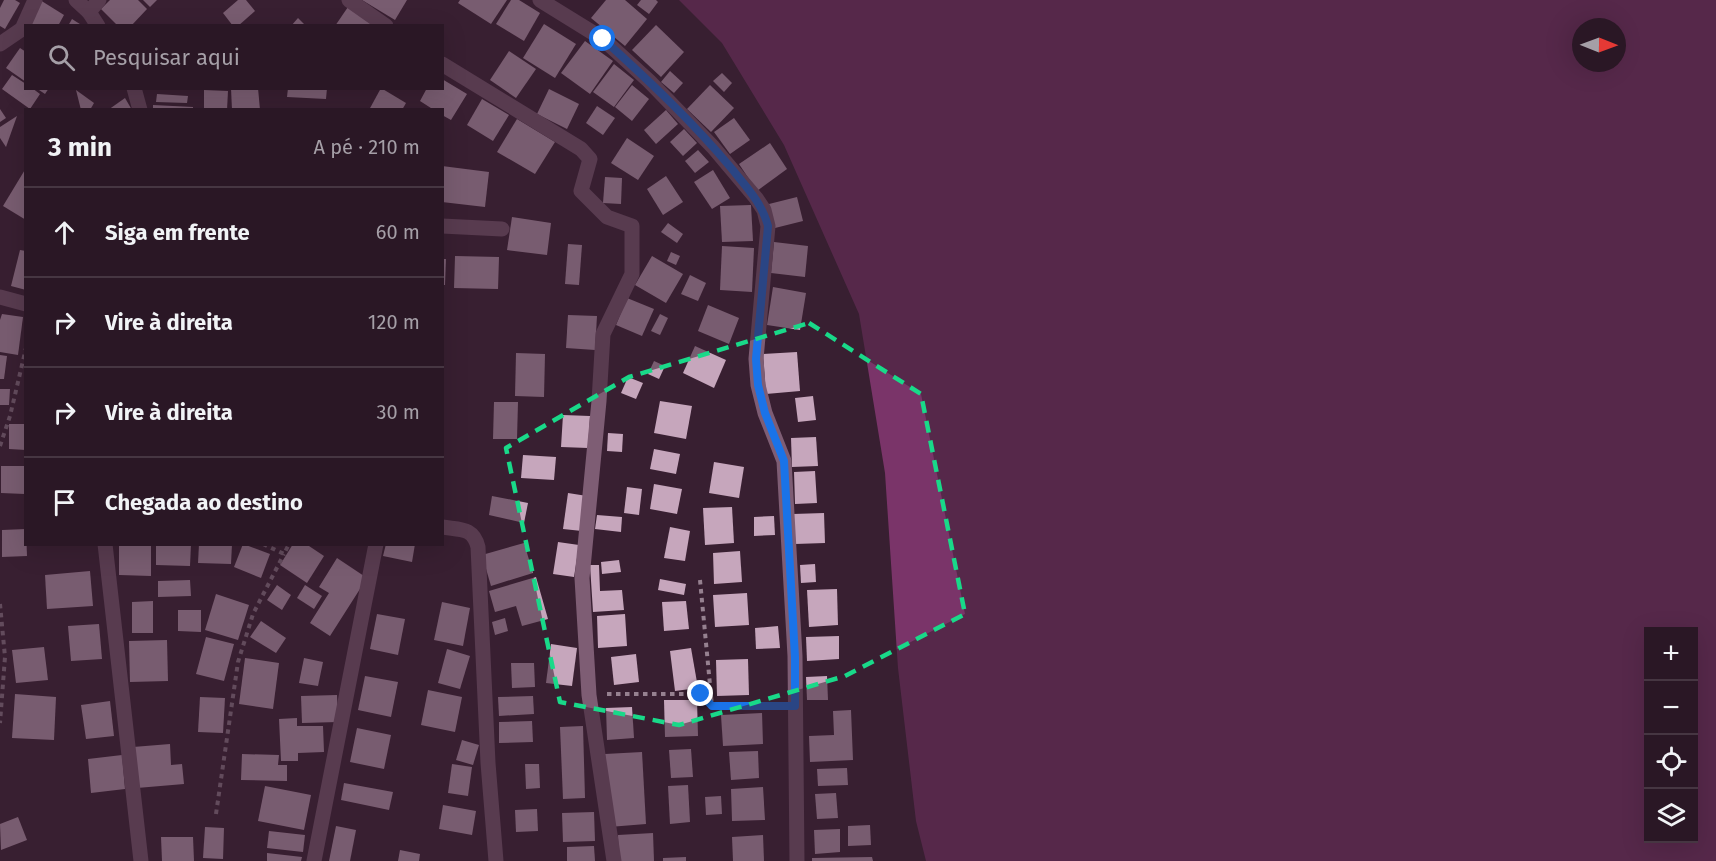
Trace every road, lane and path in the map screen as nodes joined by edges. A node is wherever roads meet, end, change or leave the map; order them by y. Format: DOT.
graph roads {
  1 [pos="35,0"];
  2 [pos="76,0"];
  3 [pos="350,0"];
  4 [pos="540,0"];
  5 [pos="94,6"];
  6 [pos="24,24"];
  7 [pos="98,24"];
  8 [pos="383,24"];
  9 [pos="24,25"];
  10 [pos="0,44"];
  11 [pos="444,65"];
  12 [pos="135,90"];
  13 [pos="139,108"];
  14 [pos="444,226"];
  15 [pos="502,229"];
  16 [pos="0,297"];
  17 [pos="24,303"];
  18 [pos="24,356"];
  19 [pos="0,446"];
  20 [pos="444,527"];
  21 [pos="105,546"];
  22 [pos="267,546"];
  23 [pos="288,546"];
  24 [pos="376,546"];
  25 [pos="284,554"];
  26 [pos="700,580"];
  27 [pos="0,604"];
  28 [pos="589,694"];
  29 [pos="712,706"];
  30 [pos="795,706"];
  31 [pos="0,723"];
  32 [pos="216,814"];
  33 [pos="141,861"];
  34 [pos="314,861"];
  35 [pos="496,861"];
  36 [pos="614,861"];
  37 [pos="796,861"];
  1 -- 6 [label="street"];
  2 -- 5 [label="street"];
  3 -- 8 [label="street"];
  4 -- 30 [label="street"];
  5 -- 7 [label="street"];
  9 -- 10 [label="street"];
  11 -- 28 [label="street"];
  12 -- 13 [label="street"];
  14 -- 15 [label="street"];
  16 -- 17 [label="street"];
  18 -- 19 [label="path"];
  20 -- 35 [label="street"];
  21 -- 33 [label="street"];
  22 -- 25 [label="path"];
  23 -- 25 [label="path"];
  24 -- 34 [label="street"];
  25 -- 32 [label="path"];
  26 -- 29 [label="path"];
  27 -- 31 [label="path"];
  28 -- 29 [label="path"];
  28 -- 36 [label="street"];
  29 -- 30 [label="path"];
  30 -- 37 [label="street"];
}
